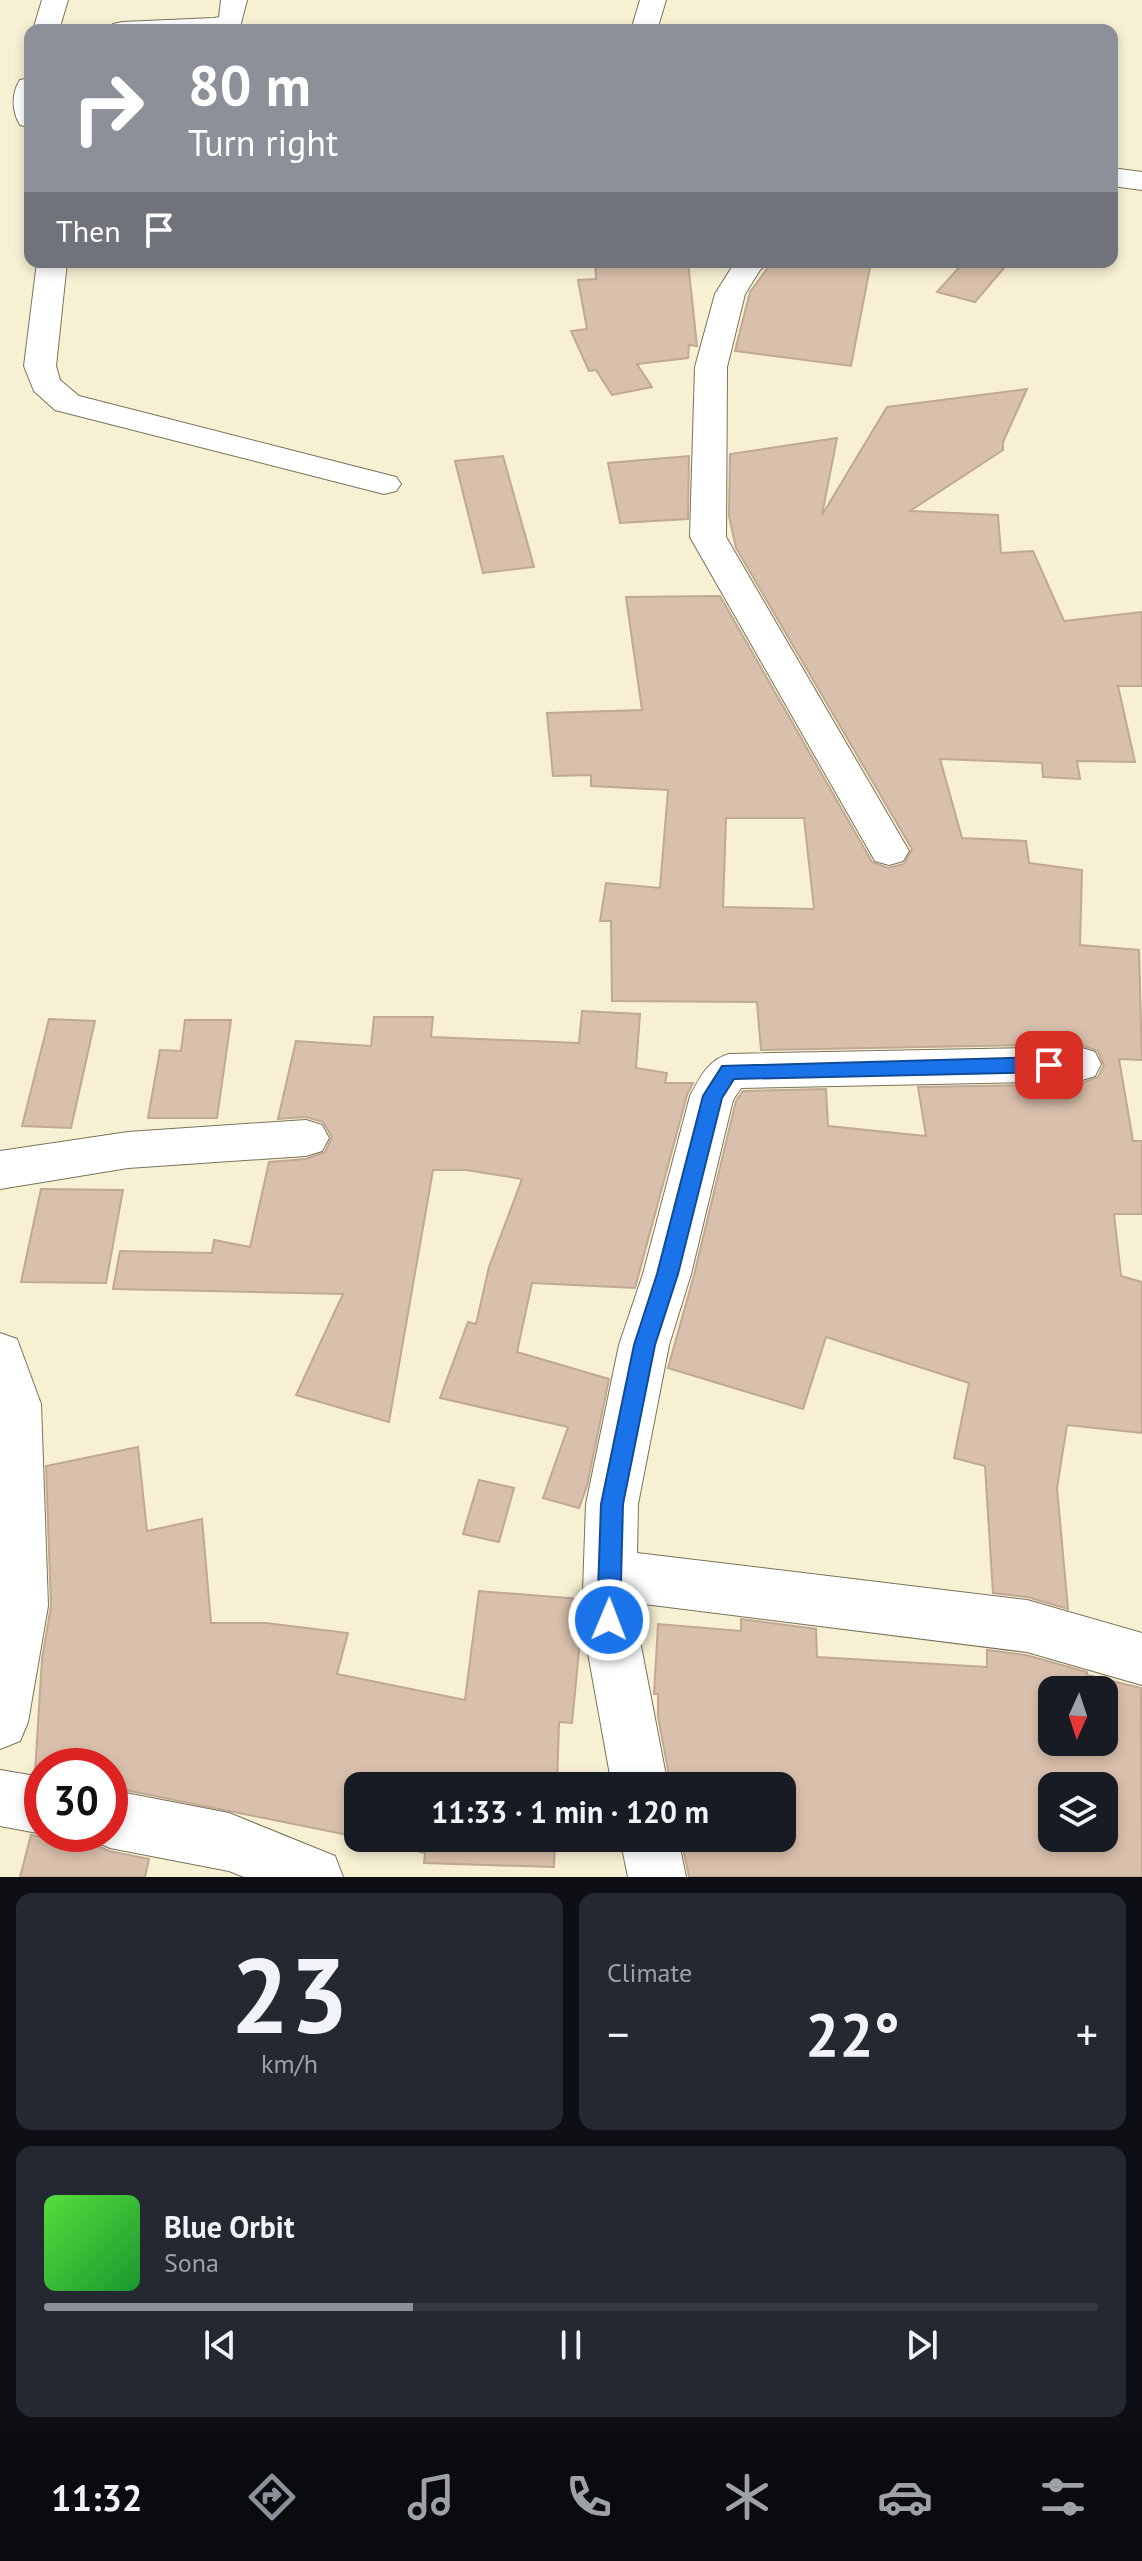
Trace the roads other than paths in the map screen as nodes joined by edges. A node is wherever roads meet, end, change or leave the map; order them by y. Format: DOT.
graph roads {
  1 [pos="55,0"];
  2 [pos="234,0"];
  3 [pos="653,0"];
  4 [pos="48,24"];
  5 [pos="225,24"];
  6 [pos="646,24"];
  7 [pos="1118,178"];
  8 [pos="1142,181"];
  9 [pos="51,268"];
  10 [pos="746,268"];
  11 [pos="384,484"];
  12 [pos="889,851"];
  13 [pos="1079,1064"];
  14 [pos="306,1138"];
  15 [pos="0,1170"];
  16 [pos="1,1357"];
  17 [pos="610,1575"];
  18 [pos="1142,1659"];
  19 [pos="0,1722"];
  20 [pos="637,1772"];
  21 [pos="0,1798"];
  22 [pos="24,1803"];
  23 [pos="128,1822"];
  24 [pos="652,1852"];
  25 [pos="314,1877"];
  26 [pos="657,1877"];
  1 -- 4 [label="street"];
  2 -- 5 [label="street"];
  3 -- 6 [label="street"];
  7 -- 8 [label="street"];
  9 -- 11 [label="street"];
  10 -- 12 [label="street"];
  13 -- 17 [label="street"];
  14 -- 15 [label="street"];
  16 -- 19 [label="street"];
  17 -- 18 [label="street"];
  17 -- 20 [label="street"];
  21 -- 22 [label="street"];
  23 -- 25 [label="street"];
  24 -- 26 [label="street"];
}
